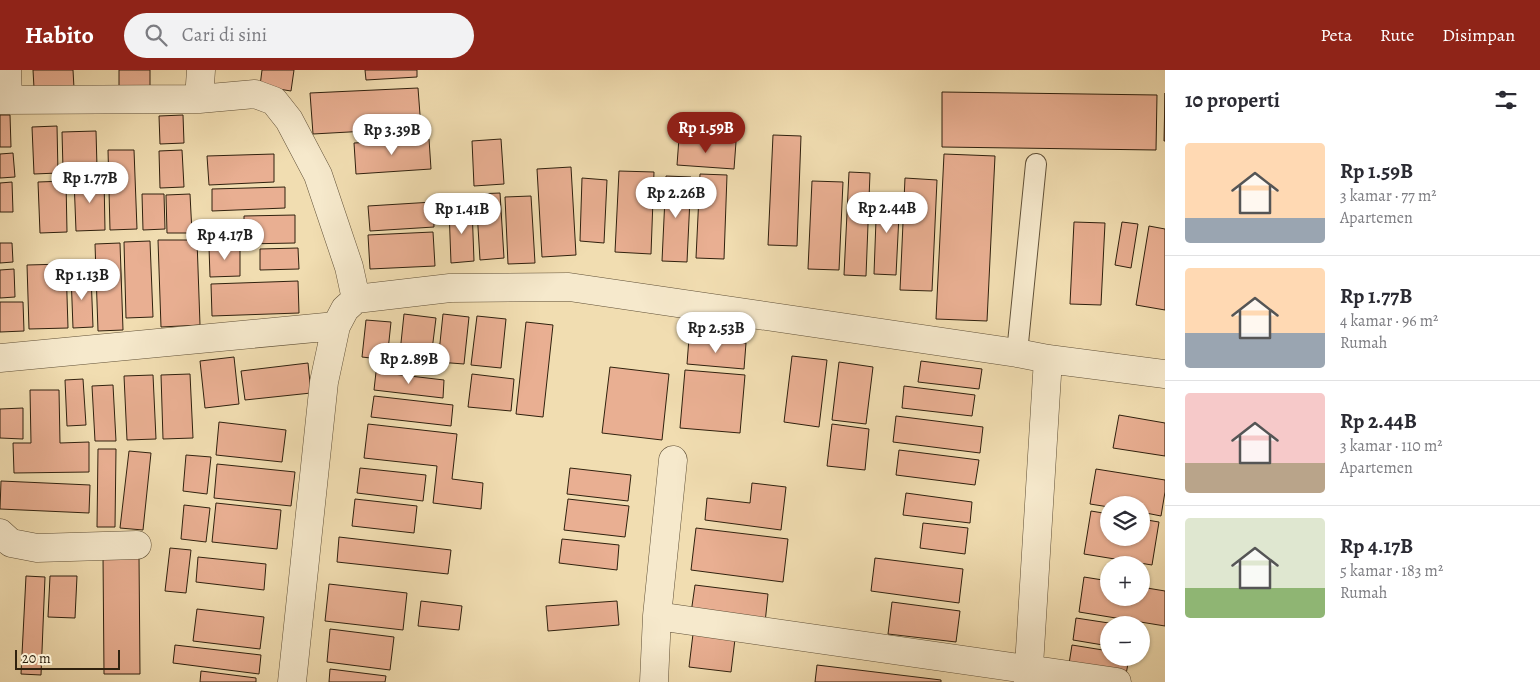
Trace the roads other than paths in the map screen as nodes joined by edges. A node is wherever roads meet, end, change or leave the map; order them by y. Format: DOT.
graph roads {
  1 [pos="7,70"];
  2 [pos="201,70"];
  3 [pos="4,100"];
  4 [pos="199,100"];
  5 [pos="1036,164"];
  6 [pos="356,299"];
  7 [pos="336,326"];
  8 [pos="1017,353"];
  9 [pos="0,358"];
  10 [pos="1048,359"];
  11 [pos="1165,374"];
  12 [pos="672,460"];
  13 [pos="0,533"];
  14 [pos="137,545"];
  15 [pos="657,616"];
  16 [pos="1028,676"];
  17 [pos="292,682"];
  18 [pos="654,682"];
  19 [pos="1117,682"];
  1 -- 3 [label="street"];
  2 -- 4 [label="street"];
  3 -- 4 [label="street"];
  4 -- 6 [label="street"];
  5 -- 8 [label="lane"];
  6 -- 7 [label="street"];
  6 -- 8 [label="street"];
  7 -- 9 [label="street"];
  7 -- 17 [label="street"];
  8 -- 10 [label="street"];
  10 -- 11 [label="street"];
  10 -- 16 [label="street"];
  12 -- 15 [label="street"];
  13 -- 14 [label="street"];
  15 -- 16 [label="street"];
  15 -- 18 [label="street"];
  16 -- 19 [label="street"];
}
